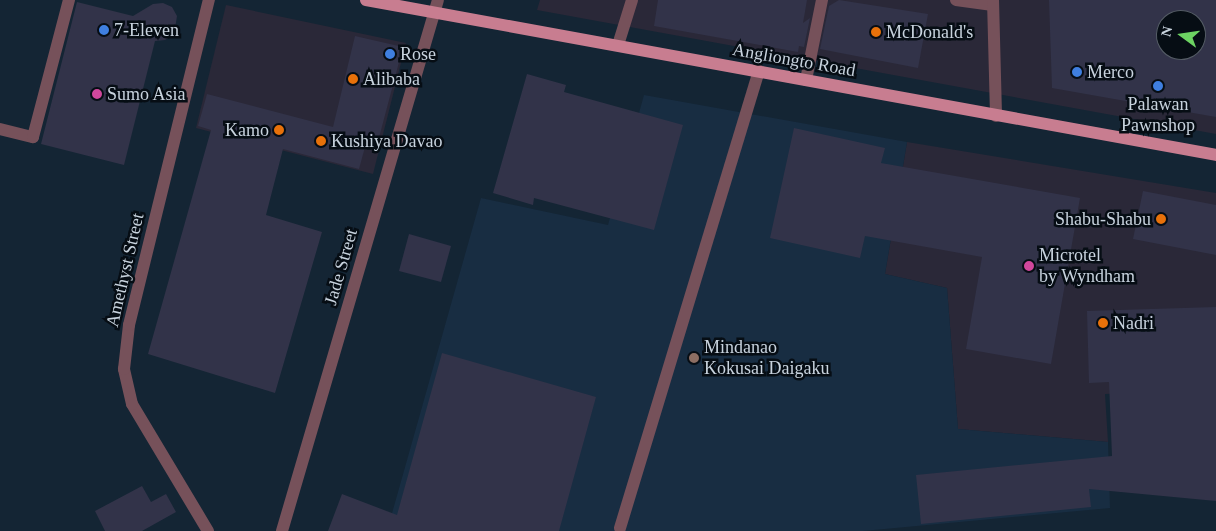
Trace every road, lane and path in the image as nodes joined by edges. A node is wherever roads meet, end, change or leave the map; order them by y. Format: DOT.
graph roads {
  1 [pos="69,0"];
  2 [pos="209,0"];
  3 [pos="366,0"];
  4 [pos="438,0"];
  5 [pos="632,0"];
  6 [pos="822,0"];
  7 [pos="956,0"];
  8 [pos="993,3"];
  9 [pos="434,13"];
  10 [pos="618,46"];
  11 [pos="759,71"];
  12 [pos="806,80"];
  13 [pos="996,116"];
  14 [pos="0,129"];
  15 [pos="1216,155"];
  16 [pos="620,528"];
  17 [pos="208,531"];
  18 [pos="282,531"];
  1 -- 14 [label="street"];
  2 -- 17 [label="street, Amethyst Street"];
  3 -- 9 [label="main road, Angliongto Road"];
  4 -- 9 [label="street, Jade Street"];
  5 -- 10 [label="street"];
  6 -- 12 [label="street"];
  7 -- 8 [label="street"];
  8 -- 13 [label="street"];
  9 -- 10 [label="main road, Angliongto Road"];
  9 -- 18 [label="street, Jade Street"];
  10 -- 11 [label="main road, Angliongto Road"];
  11 -- 12 [label="main road, Angliongto Road"];
  11 -- 16 [label="street"];
  12 -- 13 [label="main road, Angliongto Road"];
  13 -- 15 [label="main road, Angliongto Road"];
}
